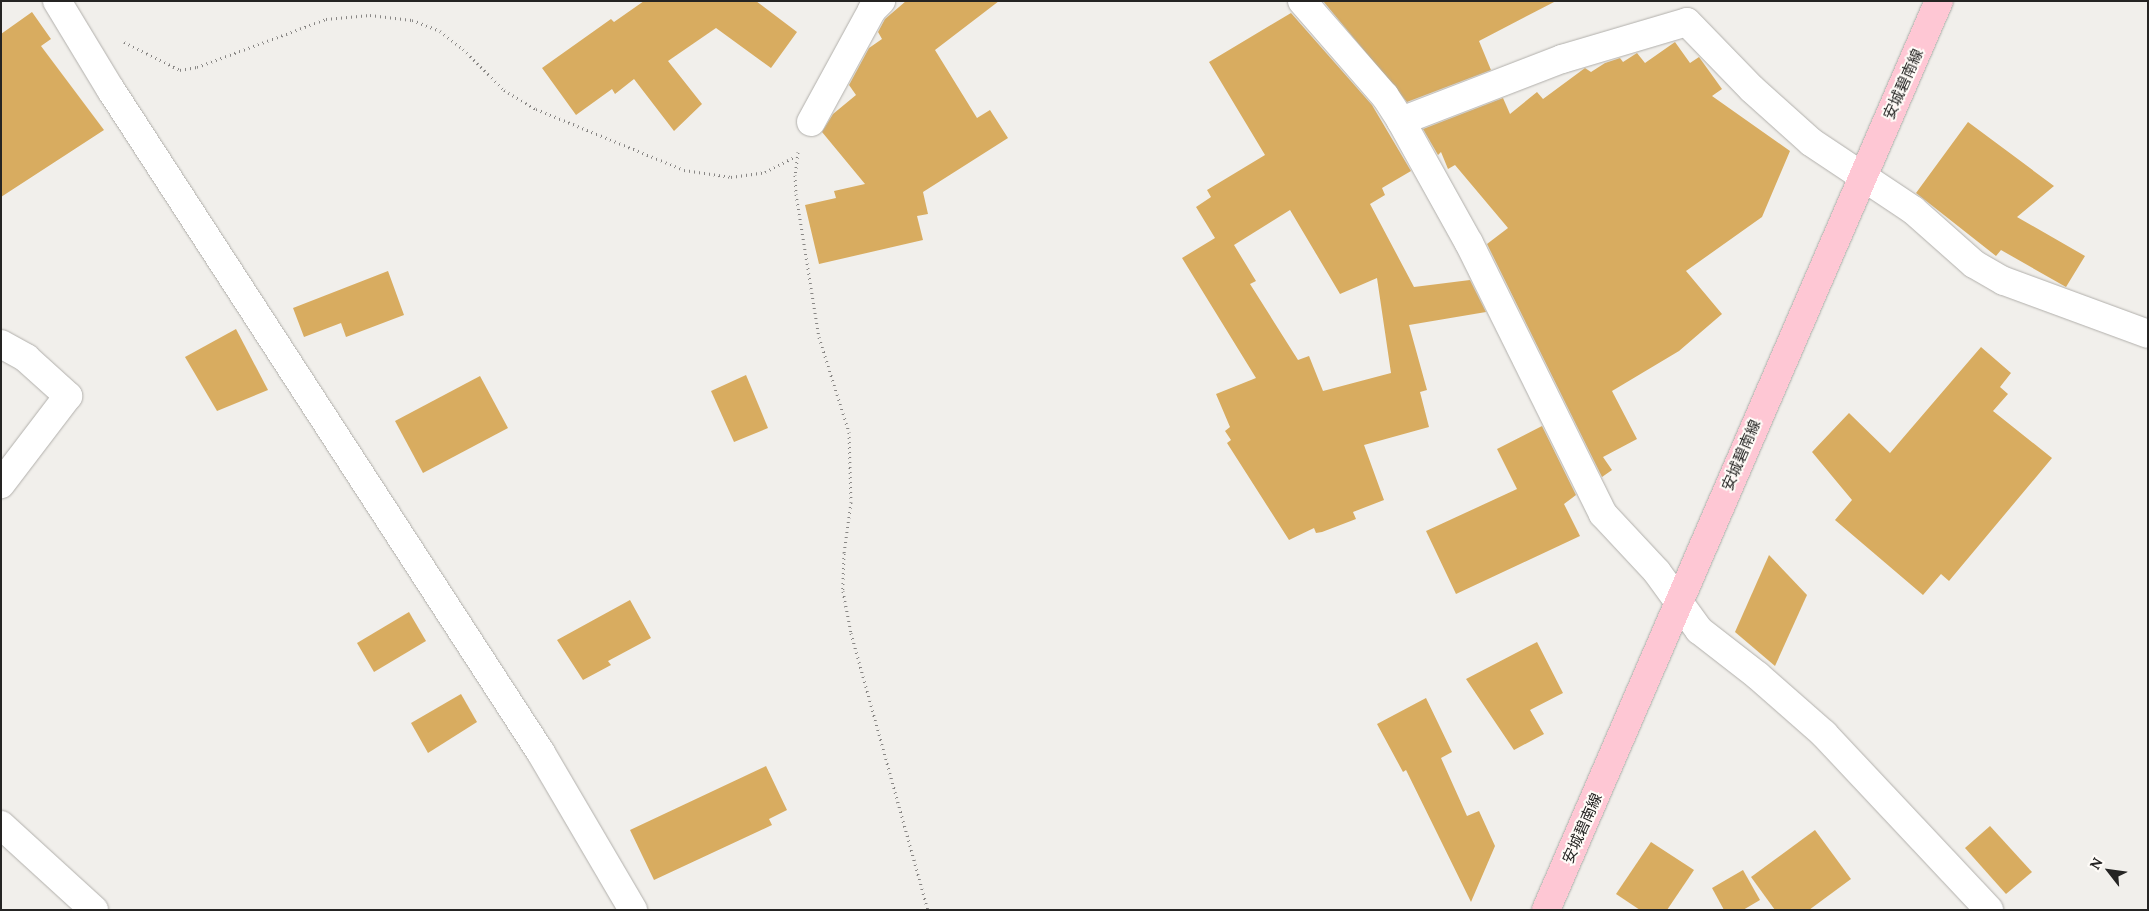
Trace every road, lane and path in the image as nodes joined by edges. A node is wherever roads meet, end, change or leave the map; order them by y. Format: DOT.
graph roads {
  1 [pos="57,1"];
  2 [pos="881,1"];
  3 [pos="1302,1"];
  4 [pos="1939,1"];
  5 [pos="81,42"];
  6 [pos="1401,120"];
  7 [pos="811,122"];
  8 [pos="797,156"];
  9 [pos="1863,174"];
  10 [pos="2148,334"];
  11 [pos="1,344"];
  12 [pos="1,484"];
  13 [pos="1677,604"];
  14 [pos="1,825"];
  15 [pos="94,910"];
  16 [pos="633,910"];
  17 [pos="928,910"];
  18 [pos="1546,910"];
  19 [pos="1989,910"];
  1 -- 5 [label="street"];
  2 -- 7 [label="street"];
  3 -- 6 [label="street"];
  4 -- 9 [label="main road, 安城碧南線"];
  5 -- 8 [label="path"];
  5 -- 16 [label="street"];
  6 -- 9 [label="street"];
  6 -- 13 [label="street"];
  7 -- 8 [label="path"];
  8 -- 17 [label="path"];
  9 -- 10 [label="street"];
  9 -- 13 [label="main road, 安城碧南線"];
  11 -- 12 [label="street"];
  13 -- 18 [label="main road, 安城碧南線"];
  13 -- 19 [label="street"];
  14 -- 15 [label="street"];
}
